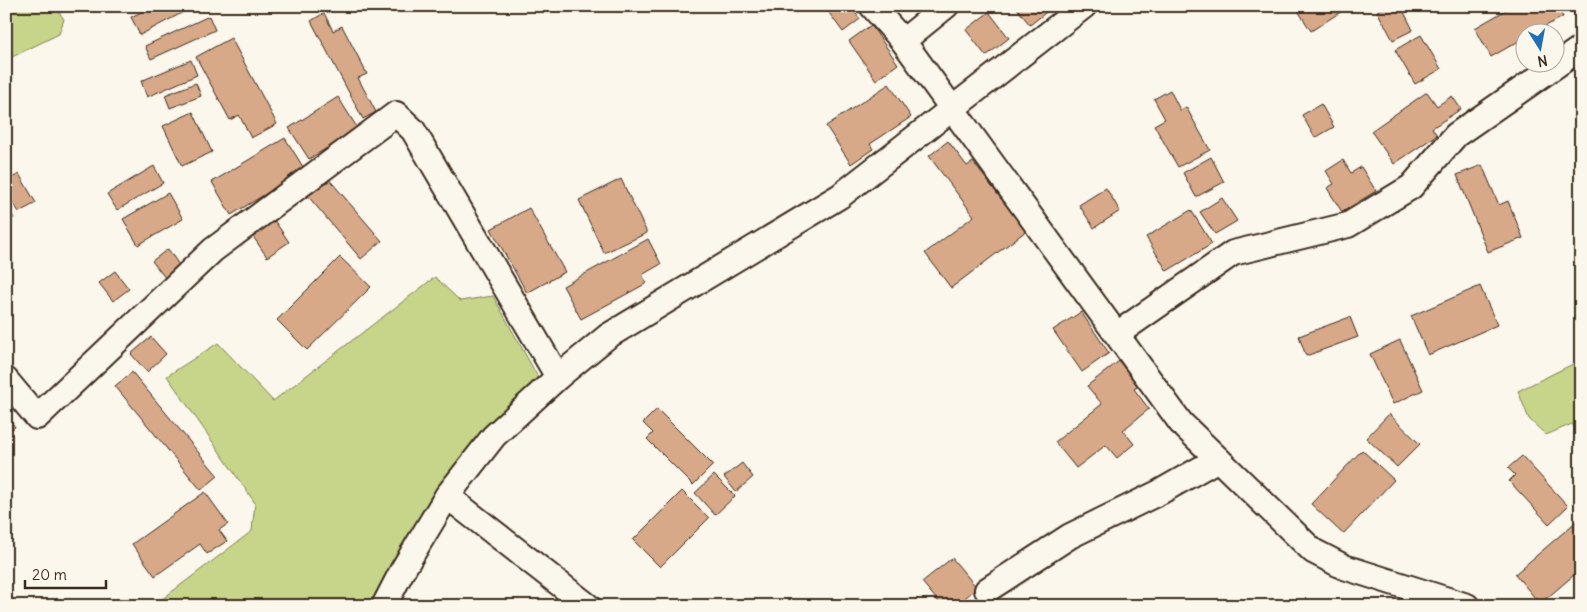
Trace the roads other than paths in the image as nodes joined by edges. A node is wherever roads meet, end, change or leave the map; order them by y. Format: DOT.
graph roads {
  1 [pos="872,6"];
  2 [pos="946,6"];
  3 [pos="1084,6"];
  4 [pos="903,42"];
  5 [pos="1581,48"];
  6 [pos="952,108"];
  7 [pos="1116,334"];
  8 [pos="558,377"];
  9 [pos="6,380"];
  10 [pos="1218,459"];
  11 [pos="447,496"];
  12 [pos="987,590"];
  13 [pos="384,606"];
  14 [pos="588,606"];
  15 [pos="1467,606"];
  1 -- 4 [label="street"];
  2 -- 4 [label="street"];
  3 -- 6 [label="street"];
  4 -- 6 [label="street"];
  5 -- 7 [label="street"];
  6 -- 7 [label="street"];
  6 -- 8 [label="street"];
  7 -- 10 [label="street"];
  8 -- 9 [label="street"];
  8 -- 11 [label="street"];
  10 -- 12 [label="street"];
  10 -- 15 [label="street"];
  11 -- 13 [label="street"];
  11 -- 14 [label="street"];
}
